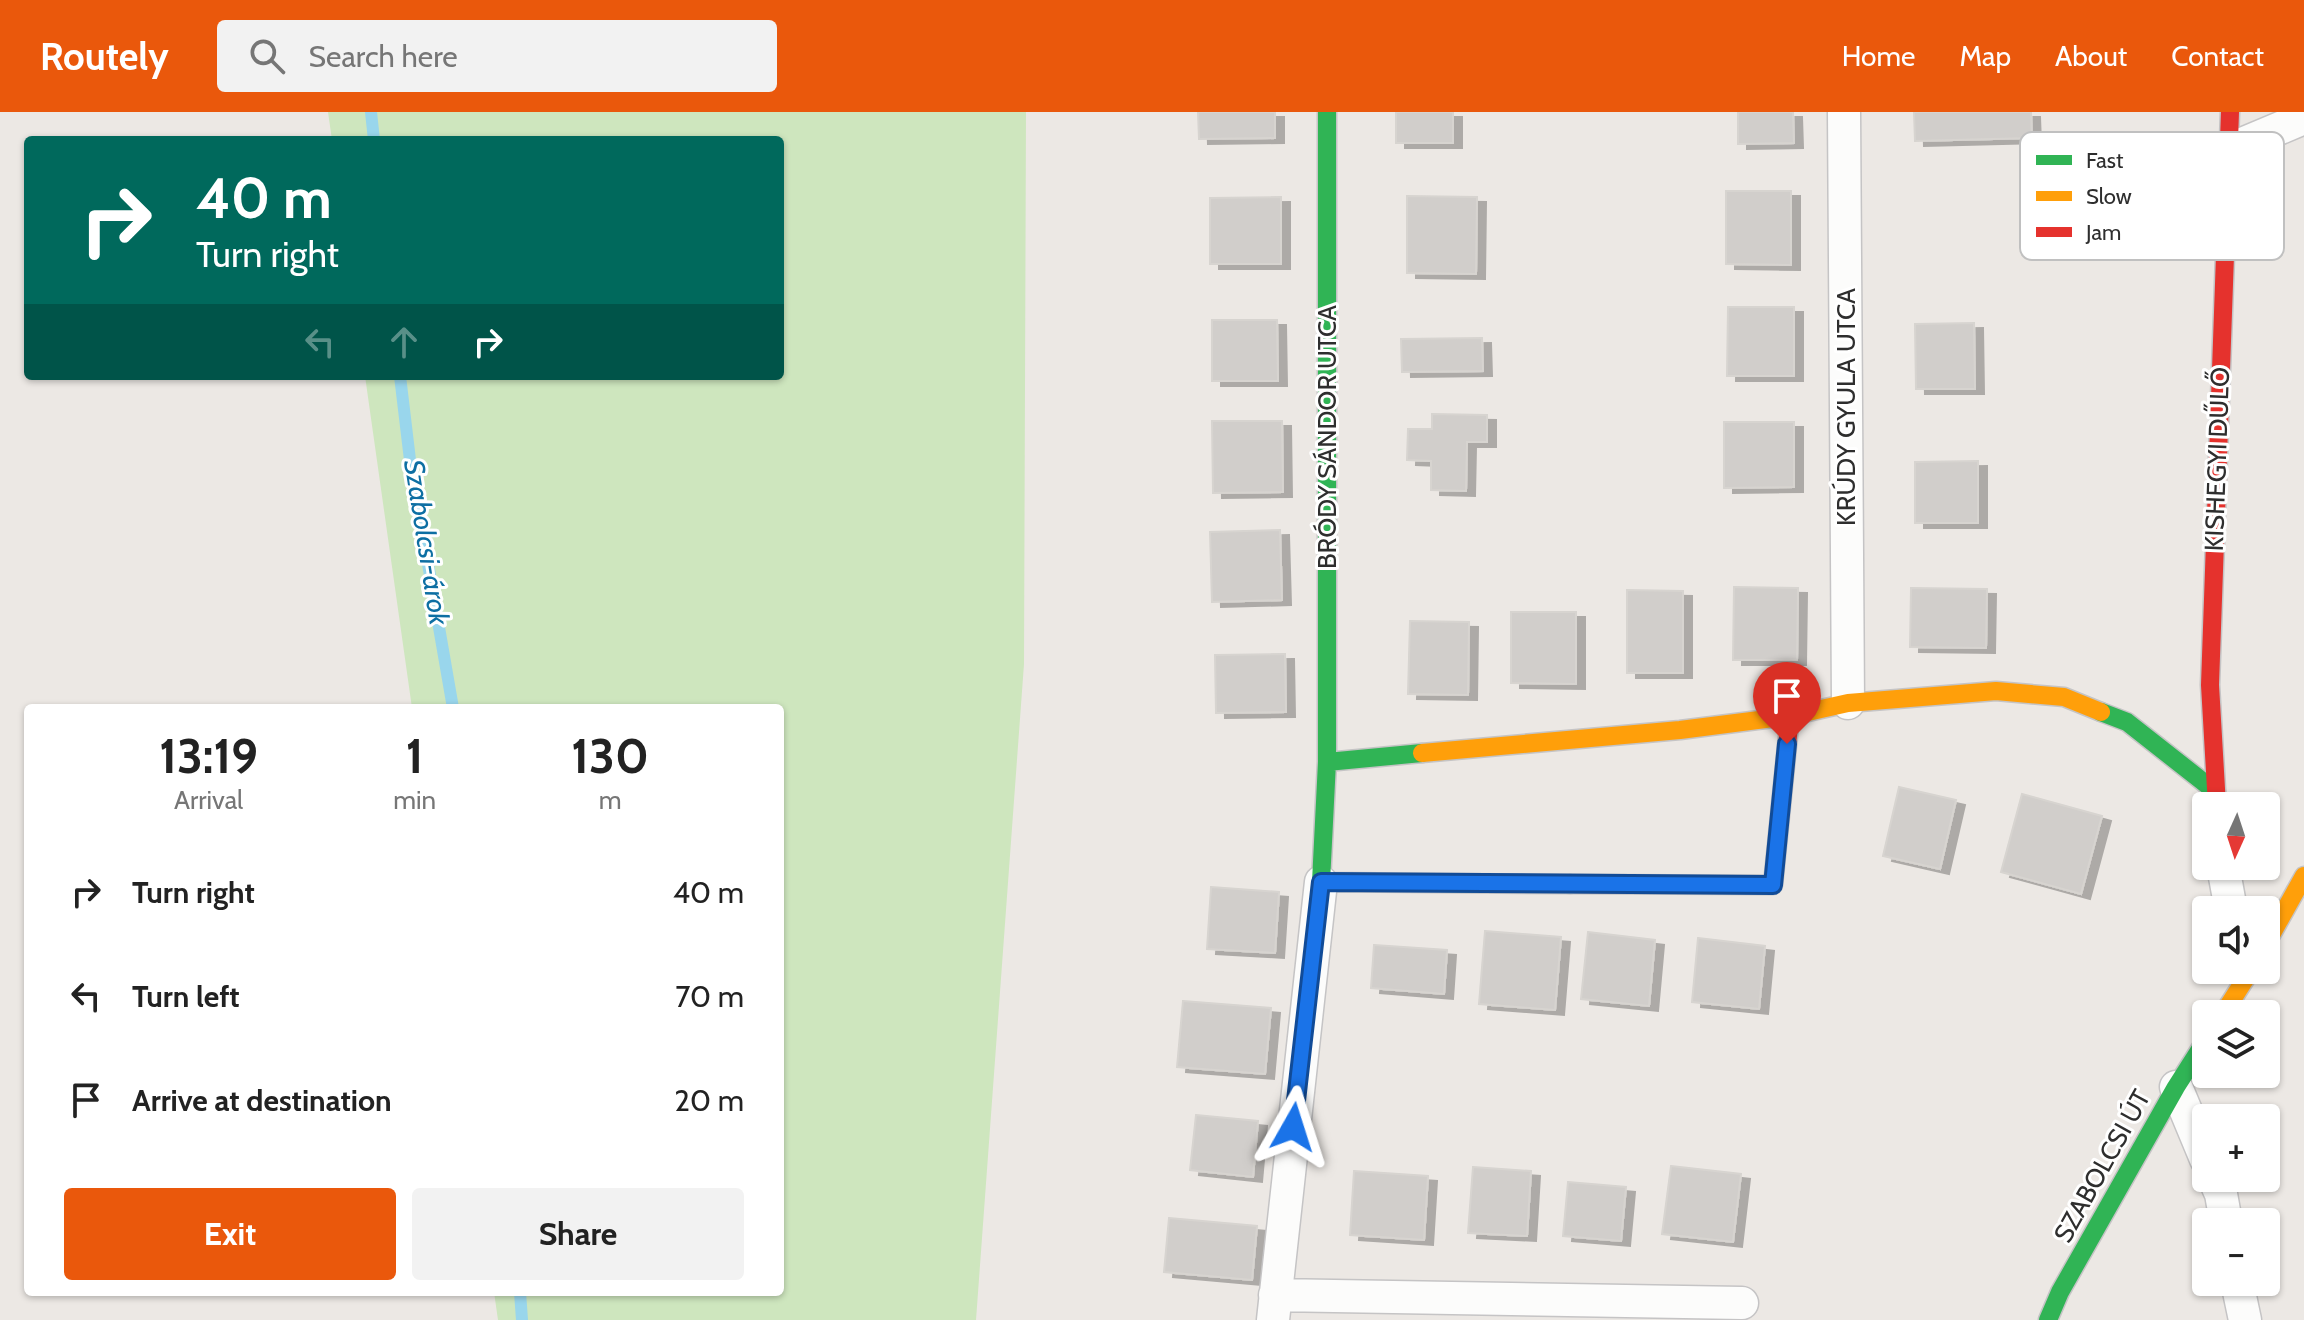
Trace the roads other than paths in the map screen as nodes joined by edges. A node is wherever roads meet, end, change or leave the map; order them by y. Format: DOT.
graph roads {
  1 [pos="1327,112"];
  2 [pos="1844,112"];
  3 [pos="2230,112"];
  4 [pos="2304,118"];
  5 [pos="2229,132"];
  6 [pos="2271,132"];
  7 [pos="2224,260"];
  8 [pos="1848,703"];
  9 [pos="1790,716"];
  10 [pos="1327,762"];
  11 [pos="2208,792"];
  12 [pos="2216,792"];
  13 [pos="2304,876"];
  14 [pos="1321,882"];
  15 [pos="2280,919"];
  16 [pos="2192,1062"];
  17 [pos="2176,1087"];
  18 [pos="2192,1125"];
  19 [pos="2240,1296"];
  20 [pos="1742,1303"];
  21 [pos="1274,1308"];
  22 [pos="2048,1320"];
  23 [pos="2245,1320"];
  1 -- 10 [label="street, BRÓDY SÁNDOR UTCA"];
  2 -- 8 [label="street, KRÚDY GYULA UTCA"];
  3 -- 5 [label="street, KISHEGYI DŰLŐ"];
  4 -- 6 [label="street"];
  7 -- 12 [label="street, KISHEGYI DŰLŐ"];
  8 -- 9 [label="street"];
  8 -- 11 [label="street"];
  9 -- 10 [label="street"];
  9 -- 14 [label="street"];
  10 -- 14 [label="street, BRÓDY SÁNDOR UTCA"];
  13 -- 15 [label="street"];
  14 -- 21 [label="street"];
  16 -- 17 [label="street, SZABOLCSI ÚT"];
  17 -- 18 [label="street"];
  17 -- 22 [label="street, SZABOLCSI ÚT"];
  19 -- 23 [label="street"];
  20 -- 21 [label="street"];
}
